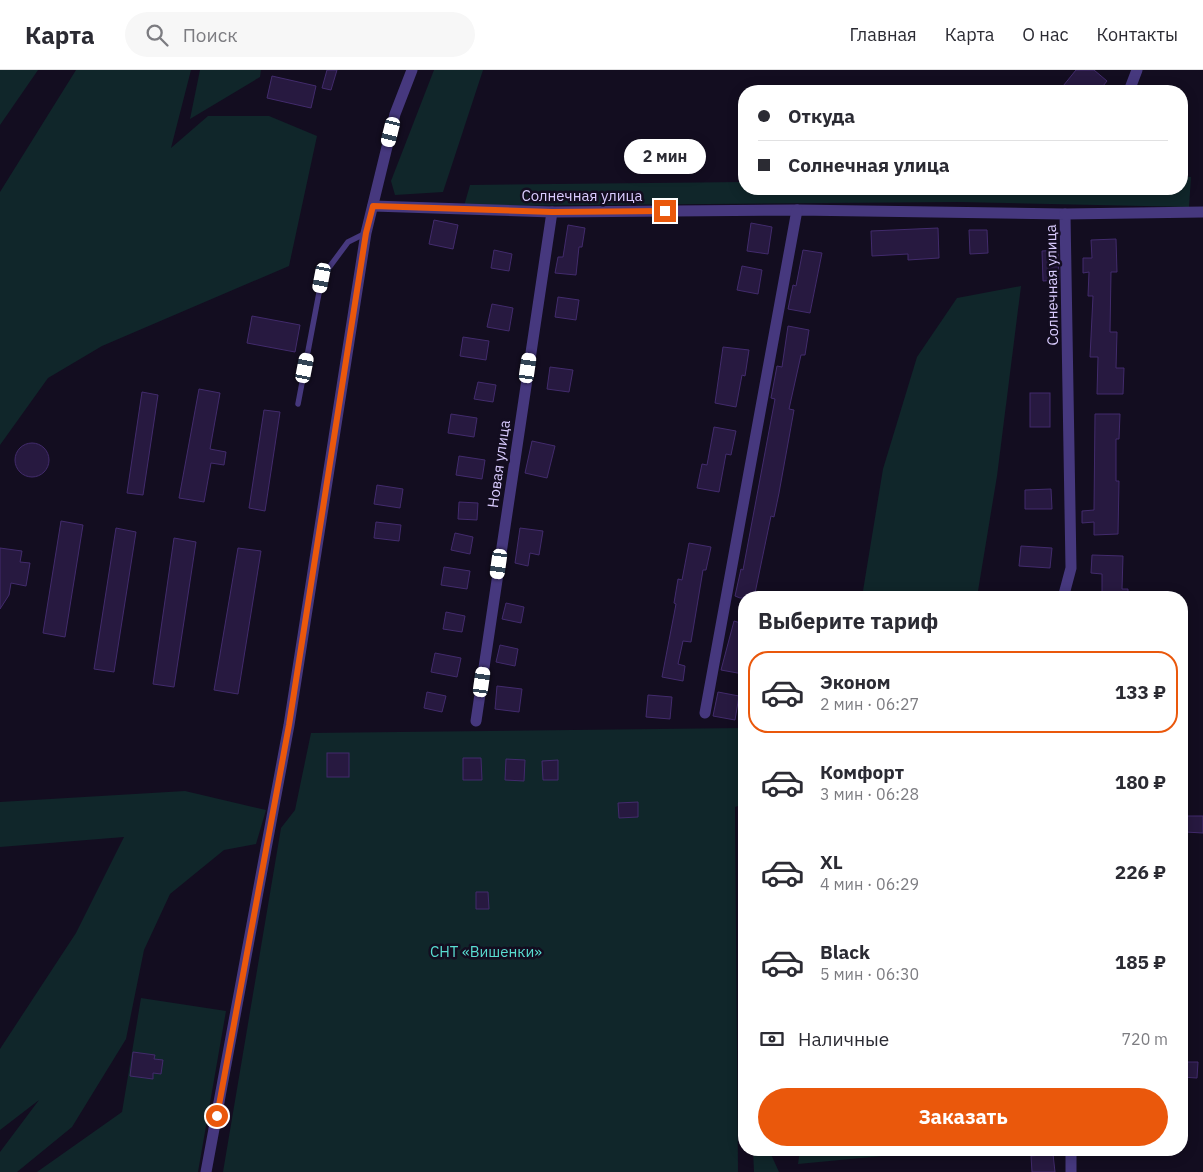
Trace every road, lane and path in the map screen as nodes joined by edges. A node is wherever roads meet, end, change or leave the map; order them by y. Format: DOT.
graph roads {
  1 [pos="412,70"];
  2 [pos="1137,70"];
  3 [pos="1131,85"];
  4 [pos="373,206"];
  5 [pos="797,210"];
  6 [pos="552,212"];
  7 [pos="1203,212"];
  8 [pos="1066,214"];
  9 [pos="366,233"];
  10 [pos="298,404"];
  11 [pos="1065,591"];
  12 [pos="705,713"];
  13 [pos="476,721"];
  14 [pos="1071,1156"];
  15 [pos="206,1172"];
  16 [pos="1071,1172"];
  1 -- 4 [label="street"];
  2 -- 3 [label="street"];
  4 -- 6 [label="street, Солнечная улица"];
  4 -- 9 [label="street"];
  5 -- 6 [label="street, Солнечная улица"];
  5 -- 8 [label="street, Солнечная улица"];
  5 -- 12 [label="street"];
  6 -- 13 [label="street, Новая улица"];
  7 -- 8 [label="street"];
  8 -- 11 [label="street, Солнечная улица"];
  9 -- 10 [label="lane"];
  9 -- 15 [label="street"];
  14 -- 16 [label="street"];
}
